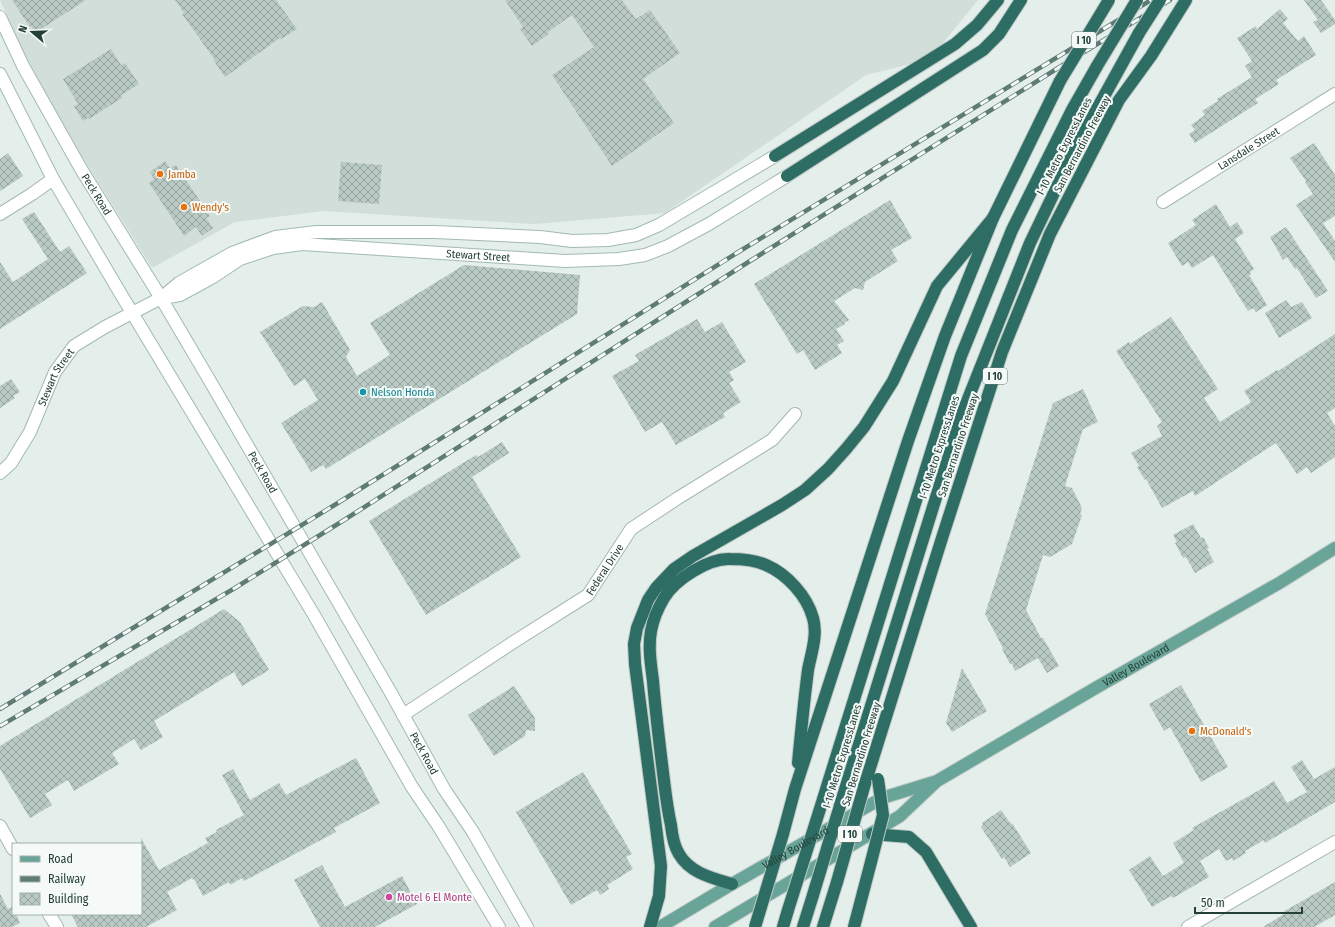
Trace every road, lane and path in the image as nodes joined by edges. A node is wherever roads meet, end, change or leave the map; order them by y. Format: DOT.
graph roads {
  1 [pos="998,0"];
  2 [pos="1021,0"];
  3 [pos="1109,0"];
  4 [pos="1137,0"];
  5 [pos="1160,0"];
  6 [pos="1186,0"];
  7 [pos="0,17"];
  8 [pos="0,74"];
  9 [pos="1335,94"];
  10 [pos="775,156"];
  11 [pos="787,176"];
  12 [pos="53,178"];
  13 [pos="1163,202"];
  14 [pos="0,214"];
  15 [pos="992,218"];
  16 [pos="161,298"];
  17 [pos="132,314"];
  18 [pos="795,414"];
  19 [pos="0,473"];
  20 [pos="1335,548"];
  21 [pos="403,715"];
  22 [pos="872,762"];
  23 [pos="937,781"];
  24 [pos="795,789"];
  25 [pos="0,826"];
  26 [pos="872,834"];
  27 [pos="1335,842"];
  28 [pos="12,847"];
  29 [pos="732,884"];
  30 [pos="50,915"];
  31 [pos="57,927"];
  32 [pos="499,927"];
  33 [pos="527,927"];
  34 [pos="650,927"];
  35 [pos="660,927"];
  36 [pos="715,927"];
  37 [pos="755,927"];
  38 [pos="783,927"];
  39 [pos="803,927"];
  40 [pos="823,927"];
  41 [pos="854,927"];
  42 [pos="971,927"];
  43 [pos="1188,927"];
  1 -- 10 [label="highway"];
  2 -- 11 [label="highway"];
  3 -- 15 [label="highway, I 10, bridge"];
  4 -- 38 [label="highway, I-10 Metro ExpressLanes, bridge"];
  5 -- 39 [label="highway, I-10 Metro ExpressLanes, bridge"];
  6 -- 22 [label="highway, San Bernardino Freeway / I 10"];
  7 -- 16 [label="street, Peck Road"];
  8 -- 12 [label="street"];
  9 -- 13 [label="street, Lansdale Street"];
  10 -- 16 [label="street, Stewart Street"];
  11 -- 16 [label="street, Stewart Street"];
  12 -- 14 [label="street"];
  12 -- 17 [label="street"];
  15 -- 24 [label="highway, I 10"];
  15 -- 34 [label="highway"];
  16 -- 17 [label="street, Stewart Street"];
  16 -- 21 [label="street, Peck Road"];
  17 -- 19 [label="street, Stewart Street"];
  17 -- 32 [label="street"];
  18 -- 21 [label="street, Federal Drive"];
  20 -- 23 [label="main road, Valley Boulevard"];
  21 -- 33 [label="street, Peck Road"];
  22 -- 40 [label="highway, San Bernardino Freeway / I 10, bridge"];
  22 -- 41 [label="highway, bridge"];
  23 -- 26 [label="main road, Valley Boulevard"];
  23 -- 29 [label="main road, Valley Boulevard"];
  24 -- 29 [label="highway"];
  24 -- 37 [label="highway, I 10, bridge"];
  25 -- 28 [label="street"];
  26 -- 36 [label="main road, Valley Boulevard"];
  26 -- 42 [label="highway"];
  27 -- 43 [label="street"];
  29 -- 35 [label="main road, Valley Boulevard"];
  30 -- 31 [label="street"];
}
